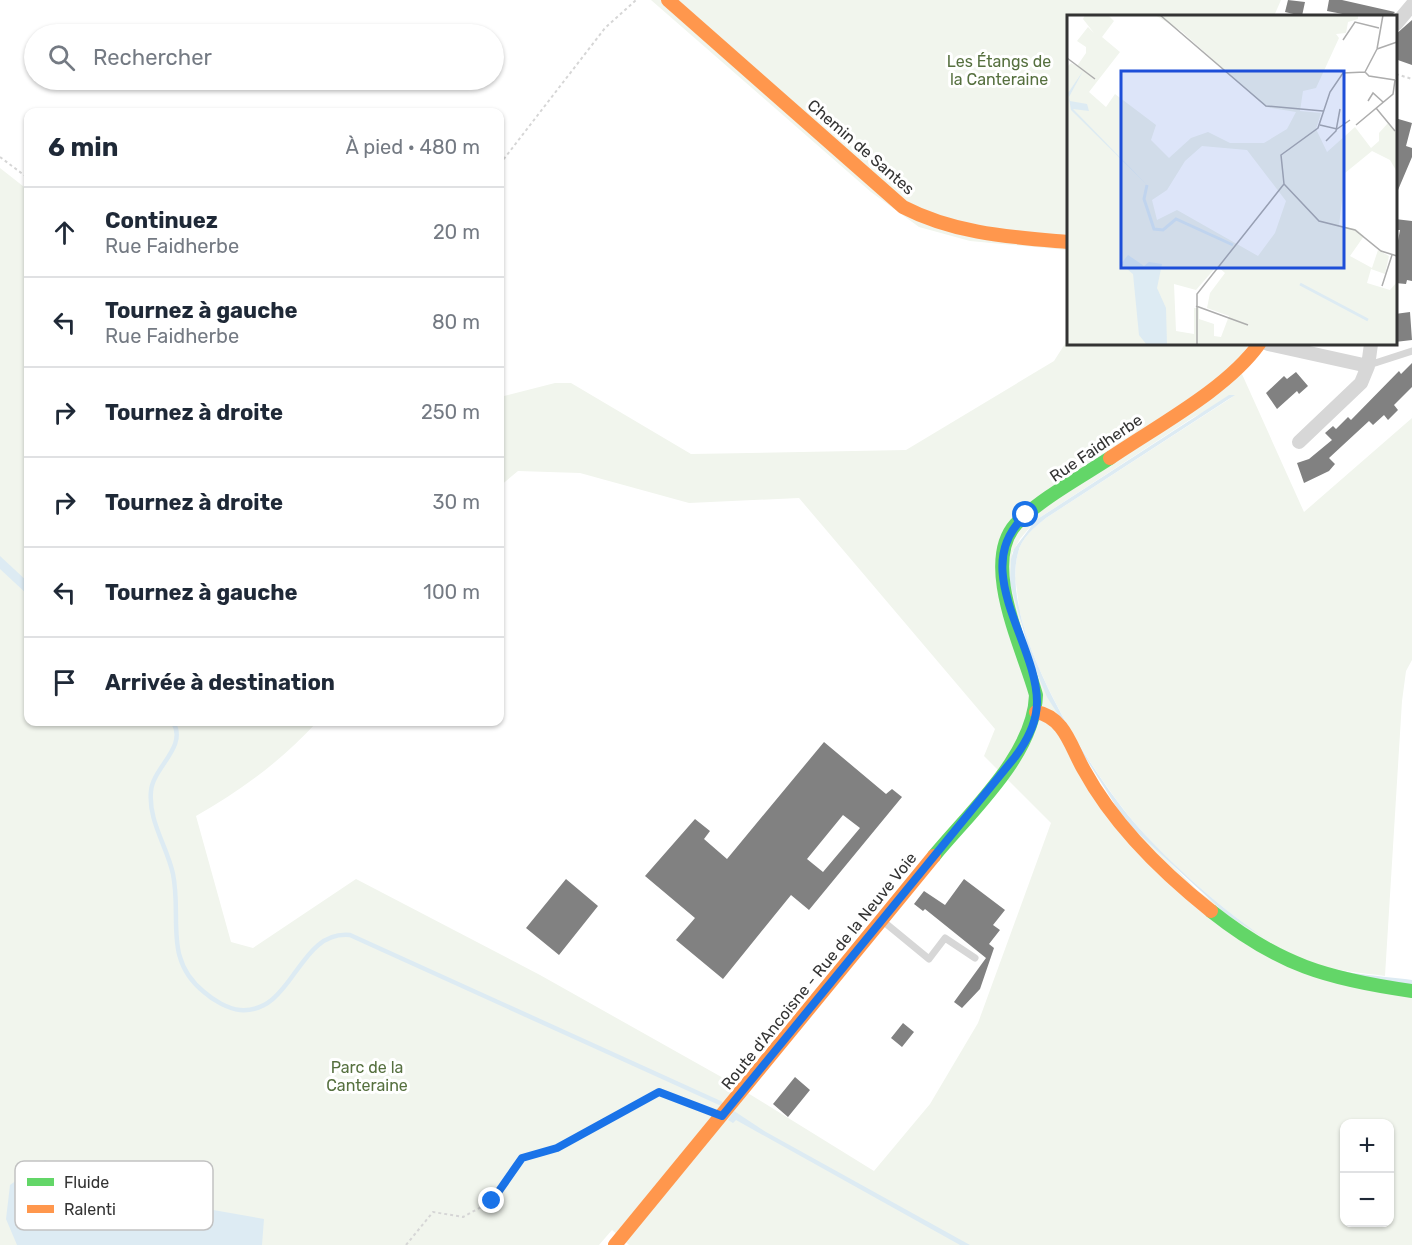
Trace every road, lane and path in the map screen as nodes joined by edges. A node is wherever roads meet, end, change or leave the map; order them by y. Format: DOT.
graph roads {
  1 [pos="636,0"];
  2 [pos="668,0"];
  3 [pos="1397,75"];
  4 [pos="1412,79"];
  5 [pos="0,157"];
  6 [pos="504,159"];
  7 [pos="24,175"];
  8 [pos="1067,242"];
  9 [pos="1258,345"];
  10 [pos="1273,345"];
  11 [pos="1371,345"];
  12 [pos="1412,351"];
  13 [pos="1368,366"];
  14 [pos="1299,442"];
  15 [pos="1036,712"];
  16 [pos="882,921"];
  17 [pos="975,958"];
  18 [pos="1412,991"];
  19 [pos="722,1116"];
  20 [pos="406,1245"];
  21 [pos="615,1245"];
  1 -- 6 [label="path"];
  2 -- 8 [label="street, Chemin de Santes"];
  3 -- 4 [label="path"];
  5 -- 7 [label="path"];
  9 -- 15 [label="street, Rue Faidherbe"];
  10 -- 13 [label="street"];
  11 -- 13 [label="street"];
  12 -- 13 [label="lane"];
  13 -- 14 [label="street"];
  15 -- 16 [label="street, Route d'Ancoisne - Rue de la Neuve Voie"];
  15 -- 18 [label="street"];
  16 -- 17 [label="lane"];
  16 -- 19 [label="street, Route d'Ancoisne - Rue de la Neuve Voie"];
  19 -- 20 [label="path"];
  19 -- 21 [label="street, Route d'Ancoisne - Rue de la Neuve Voie"];
}
